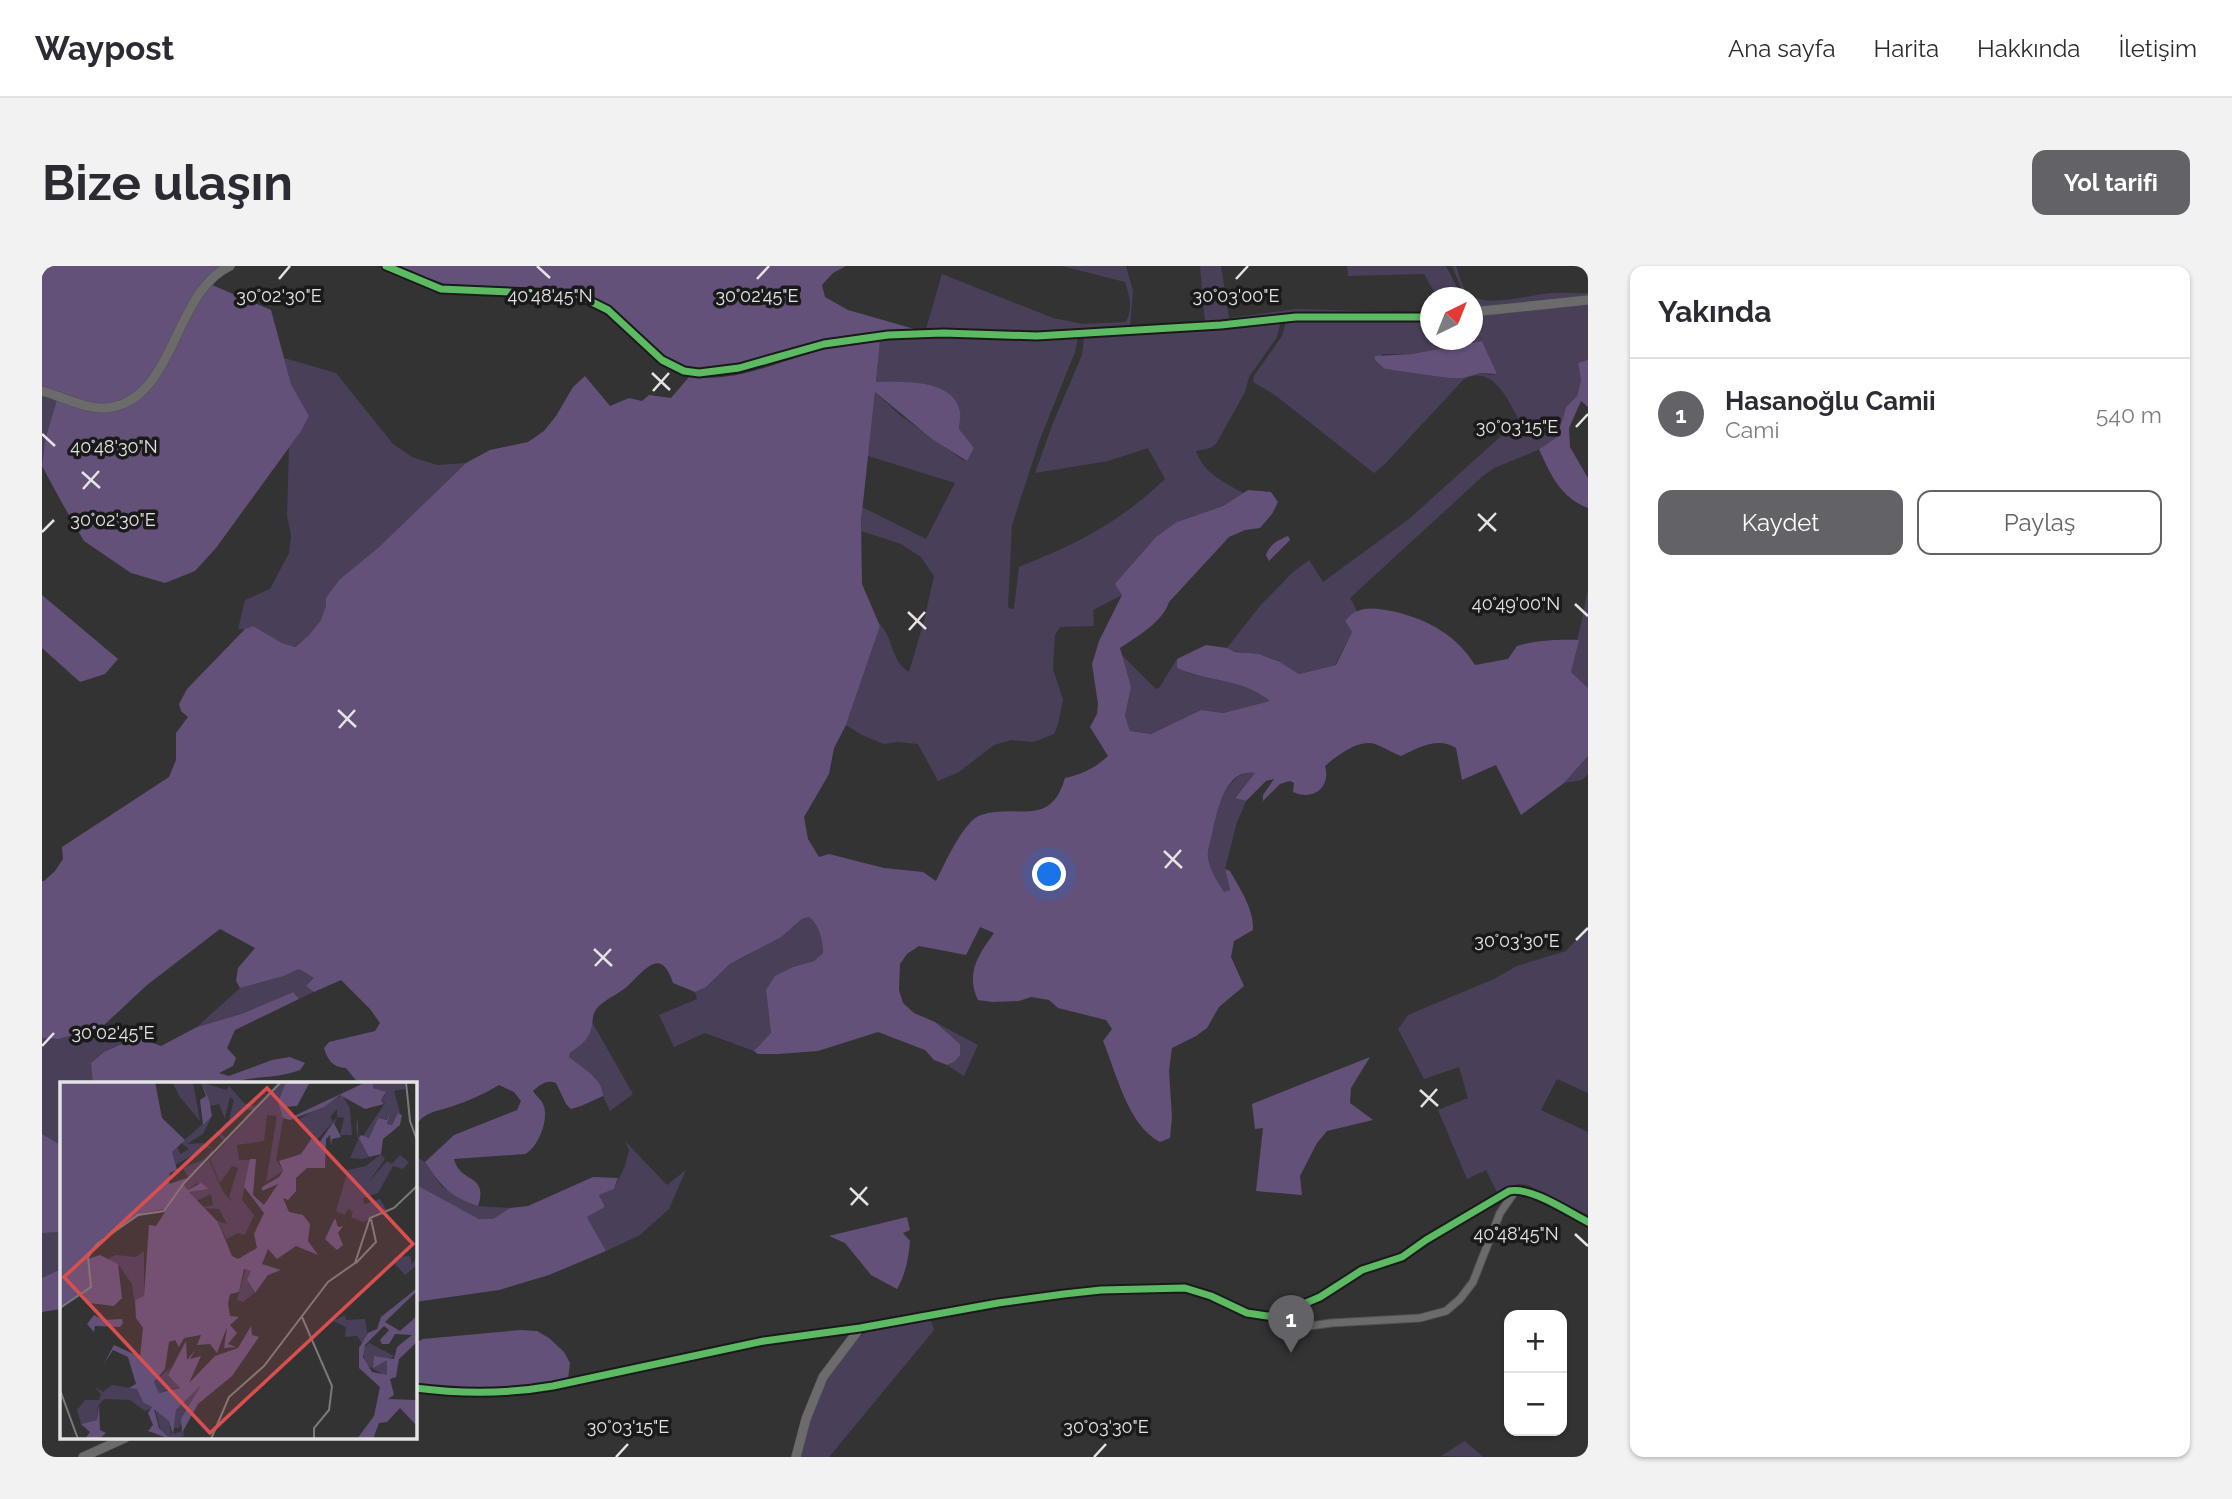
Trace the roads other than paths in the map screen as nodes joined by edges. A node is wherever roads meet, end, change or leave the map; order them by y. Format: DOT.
graph roads {
  1 [pos="230,266"];
  2 [pos="386,266"];
  3 [pos="1588,300"];
  4 [pos="1483,311"];
  5 [pos="1420,317"];
  6 [pos="42,391"];
  7 [pos="1516,1190"];
  8 [pos="1588,1222"];
  9 [pos="1267,1316"];
  10 [pos="860,1328"];
  11 [pos="416,1388"];
  12 [pos="121,1440"];
  13 [pos="83,1457"];
  14 [pos="796,1457"];
  1 -- 6 [label="street"];
  2 -- 5 [label="street"];
  3 -- 4 [label="street"];
  7 -- 8 [label="street"];
  7 -- 9 [label="street"];
  7 -- 9 [label="street"];
  9 -- 10 [label="street"];
  10 -- 11 [label="street"];
  10 -- 14 [label="street"];
  12 -- 13 [label="street"];
}
